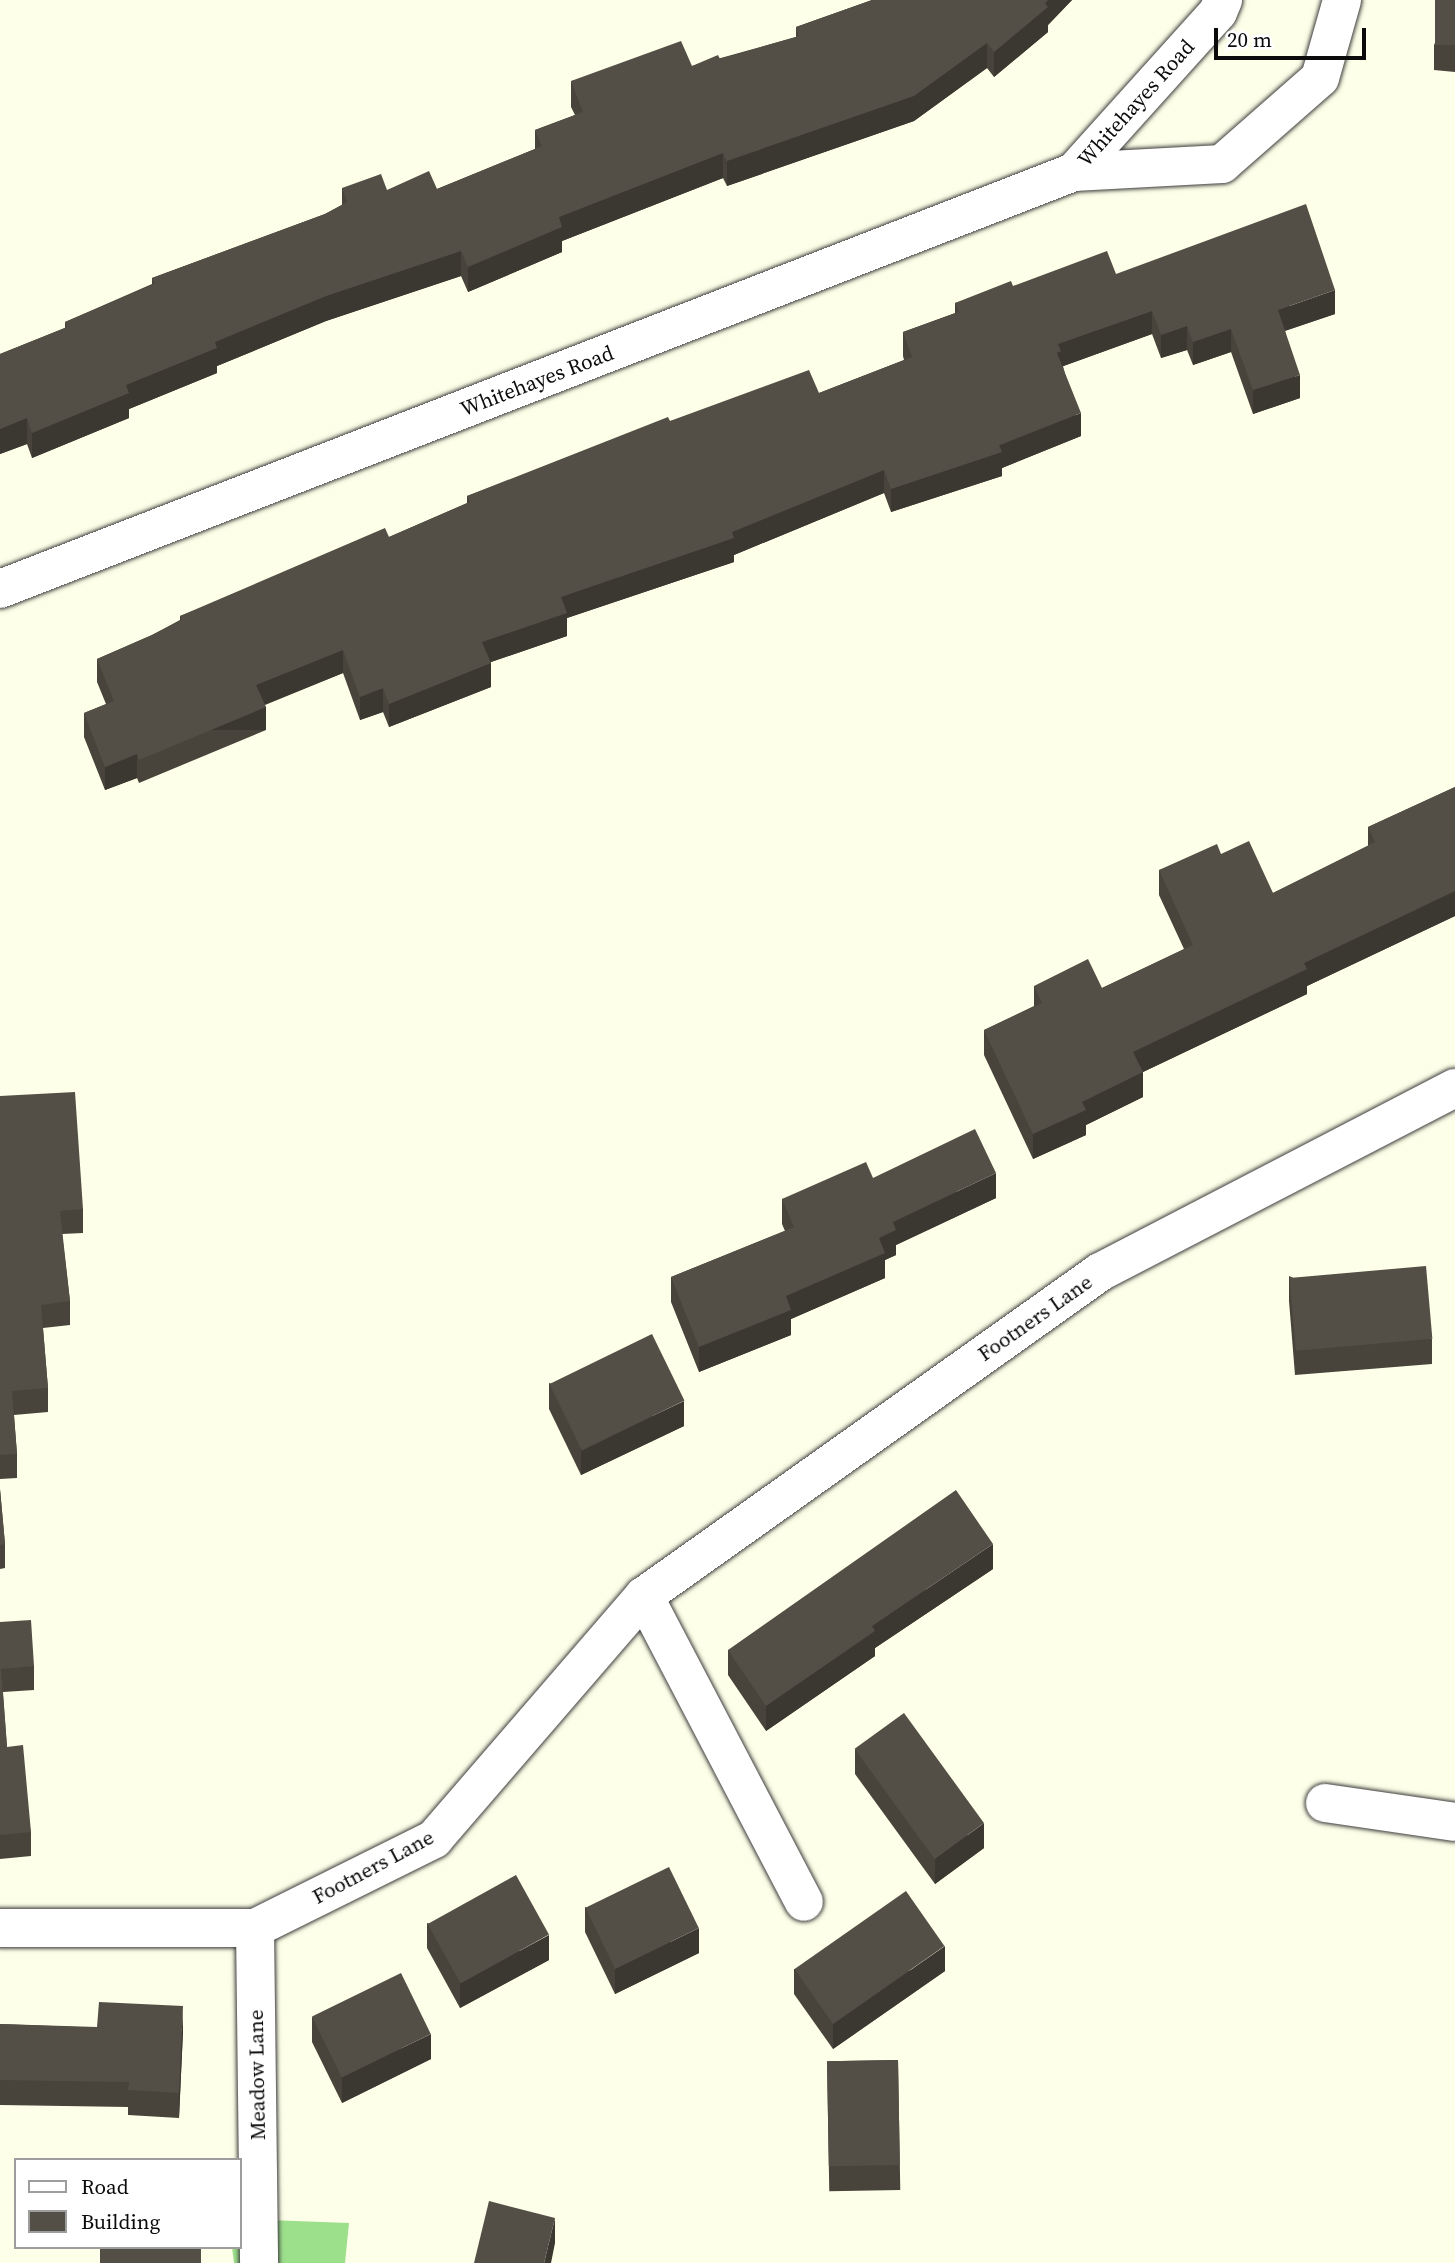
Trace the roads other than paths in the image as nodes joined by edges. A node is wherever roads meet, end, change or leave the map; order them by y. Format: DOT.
graph roads {
  1 [pos="1223,0"];
  2 [pos="1342,0"];
  3 [pos="1074,172"];
  4 [pos="0,589"];
  5 [pos="1455,1088"];
  6 [pos="644,1595"];
  7 [pos="1325,1802"];
  8 [pos="1455,1822"];
  9 [pos="804,1902"];
  10 [pos="0,1928"];
  11 [pos="255,1928"];
  12 [pos="259,2263"];
  1 -- 3 [label="street, Whitehayes Road"];
  2 -- 3 [label="street, Whitehayes Road"];
  3 -- 4 [label="street, Whitehayes Road"];
  5 -- 6 [label="street, Footners Lane"];
  6 -- 9 [label="street"];
  6 -- 11 [label="street, Footners Lane"];
  7 -- 8 [label="street"];
  10 -- 11 [label="street, Footners Lane"];
  11 -- 12 [label="street, Meadow Lane"];
}
